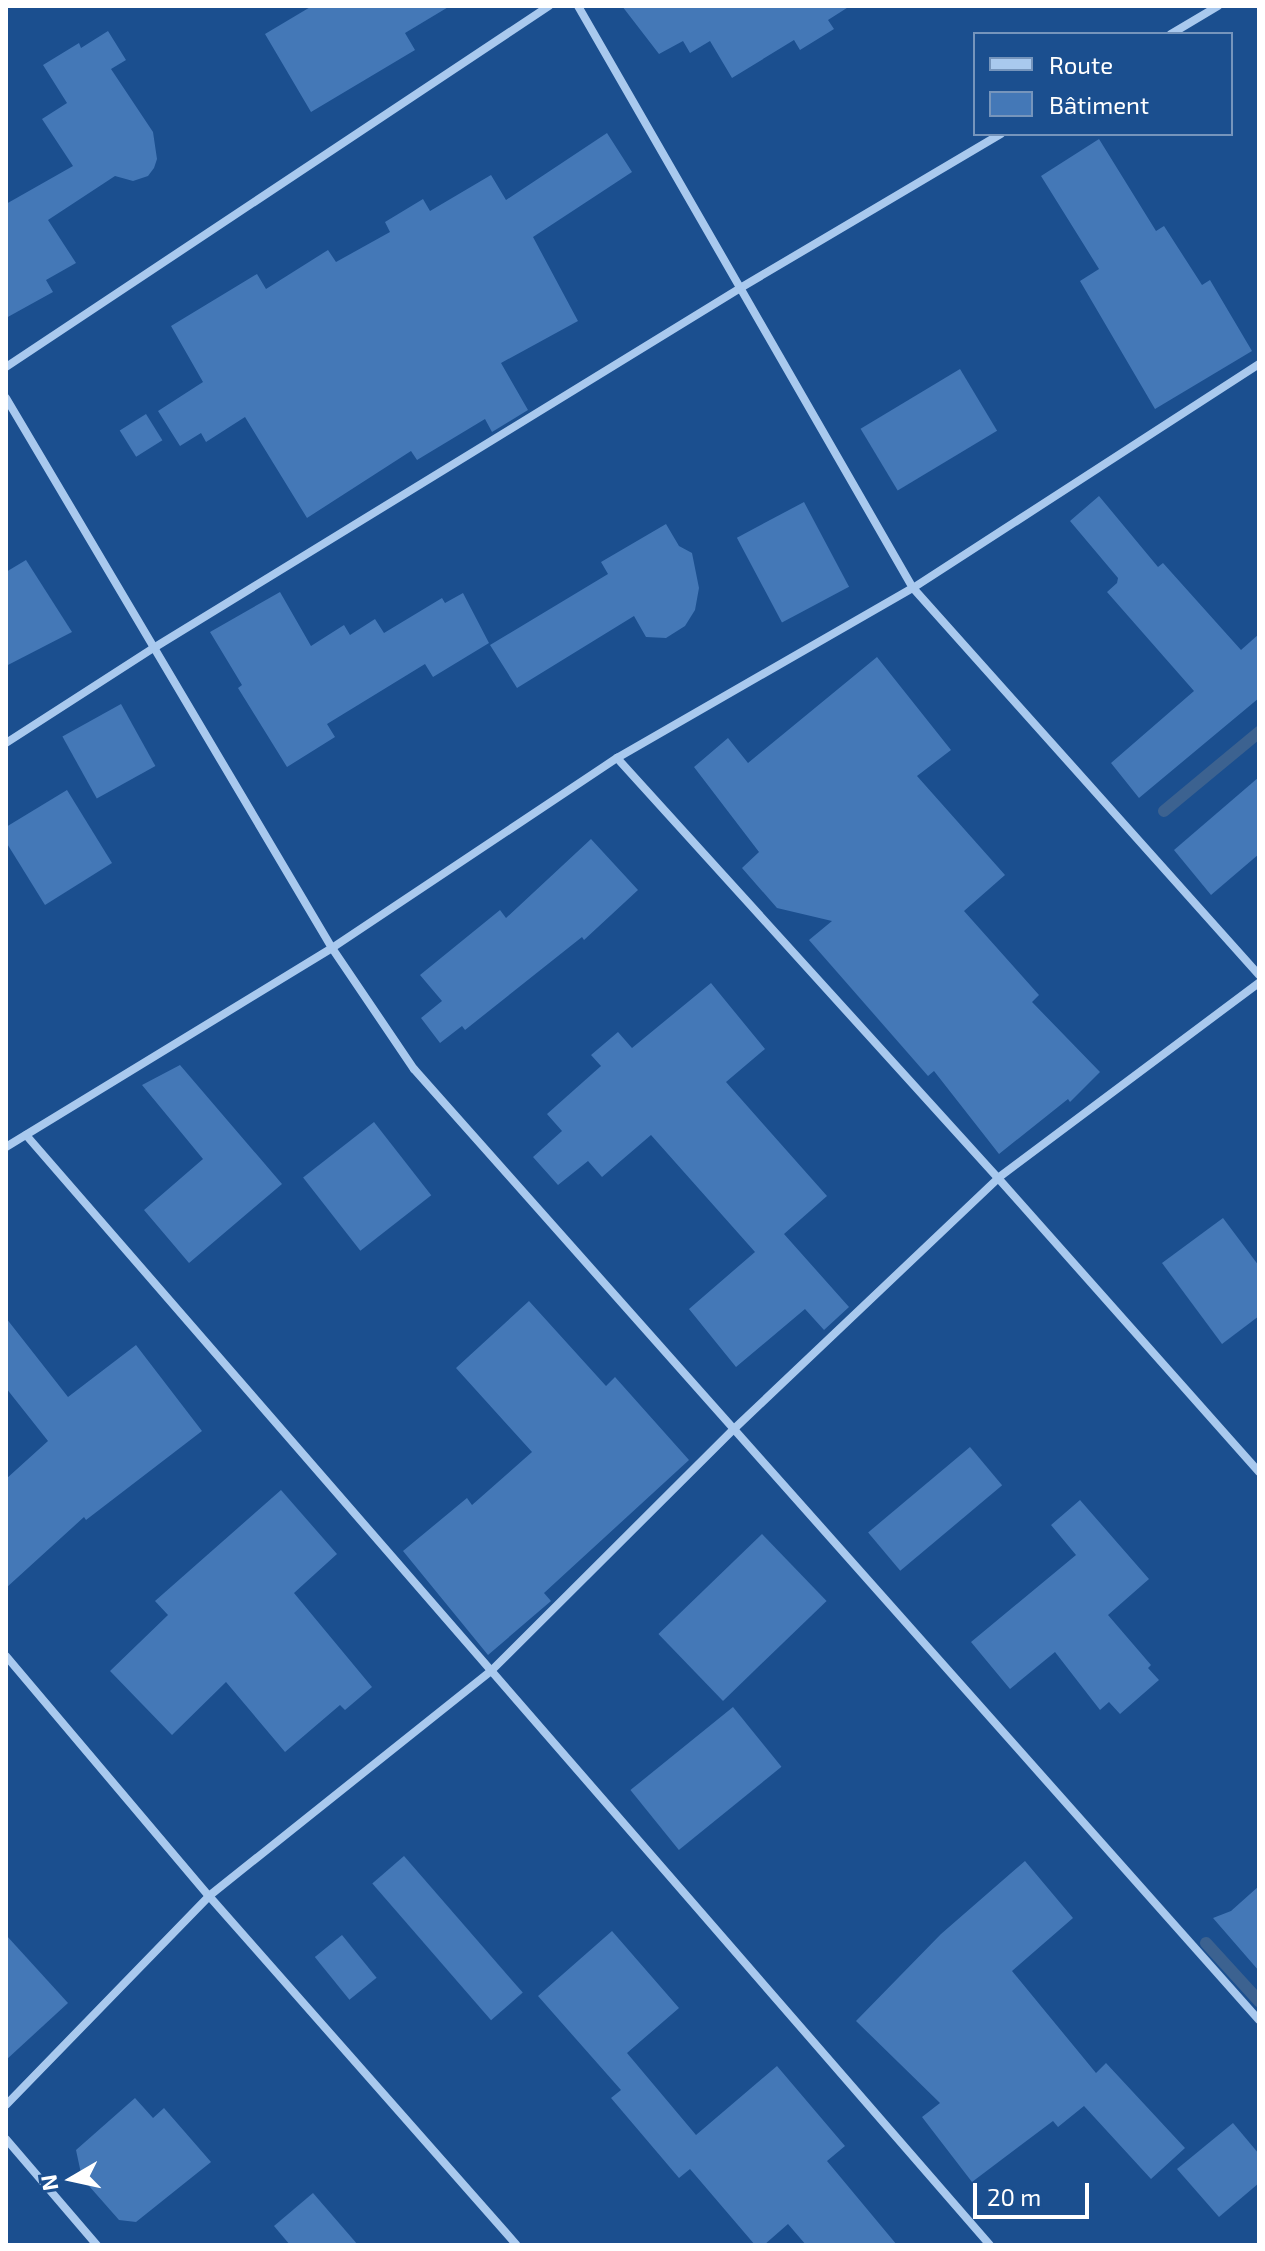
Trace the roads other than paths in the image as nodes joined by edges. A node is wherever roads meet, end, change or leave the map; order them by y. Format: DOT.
graph roads {
  1 [pos="549,6"];
  2 [pos="578,6"];
  3 [pos="1218,6"];
  4 [pos="1174,32"];
  5 [pos="998,136"];
  6 [pos="742,287"];
  7 [pos="1259,364"];
  8 [pos="6,367"];
  9 [pos="6,398"];
  10 [pos="913,588"];
  11 [pos="152,649"];
  12 [pos="6,743"];
  13 [pos="617,758"];
  14 [pos="332,948"];
  15 [pos="1259,975"];
  16 [pos="1259,983"];
  17 [pos="26,1135"];
  18 [pos="6,1147"];
  19 [pos="998,1178"];
  20 [pos="735,1428"];
  21 [pos="1259,1472"];
  22 [pos="6,1656"];
  23 [pos="491,1671"];
  24 [pos="209,1896"];
  25 [pos="1259,2020"];
  26 [pos="6,2105"];
  27 [pos="6,2139"];
  28 [pos="97,2245"];
  29 [pos="517,2245"];
  30 [pos="990,2245"];
  1 -- 8 [label="street"];
  2 -- 6 [label="street"];
  3 -- 4 [label="street"];
  5 -- 6 [label="street"];
  6 -- 10 [label="street"];
  6 -- 11 [label="street"];
  7 -- 10 [label="street"];
  9 -- 11 [label="street"];
  10 -- 13 [label="street"];
  10 -- 15 [label="street"];
  11 -- 12 [label="street"];
  11 -- 14 [label="street"];
  13 -- 14 [label="street"];
  13 -- 19 [label="street"];
  14 -- 17 [label="street"];
  14 -- 20 [label="street"];
  16 -- 19 [label="street"];
  17 -- 18 [label="street"];
  17 -- 23 [label="street"];
  19 -- 20 [label="street"];
  19 -- 21 [label="street"];
  20 -- 23 [label="street"];
  20 -- 25 [label="street"];
  22 -- 24 [label="street"];
  23 -- 24 [label="street"];
  23 -- 30 [label="street"];
  24 -- 26 [label="street"];
  24 -- 29 [label="street"];
  27 -- 28 [label="street"];
}
